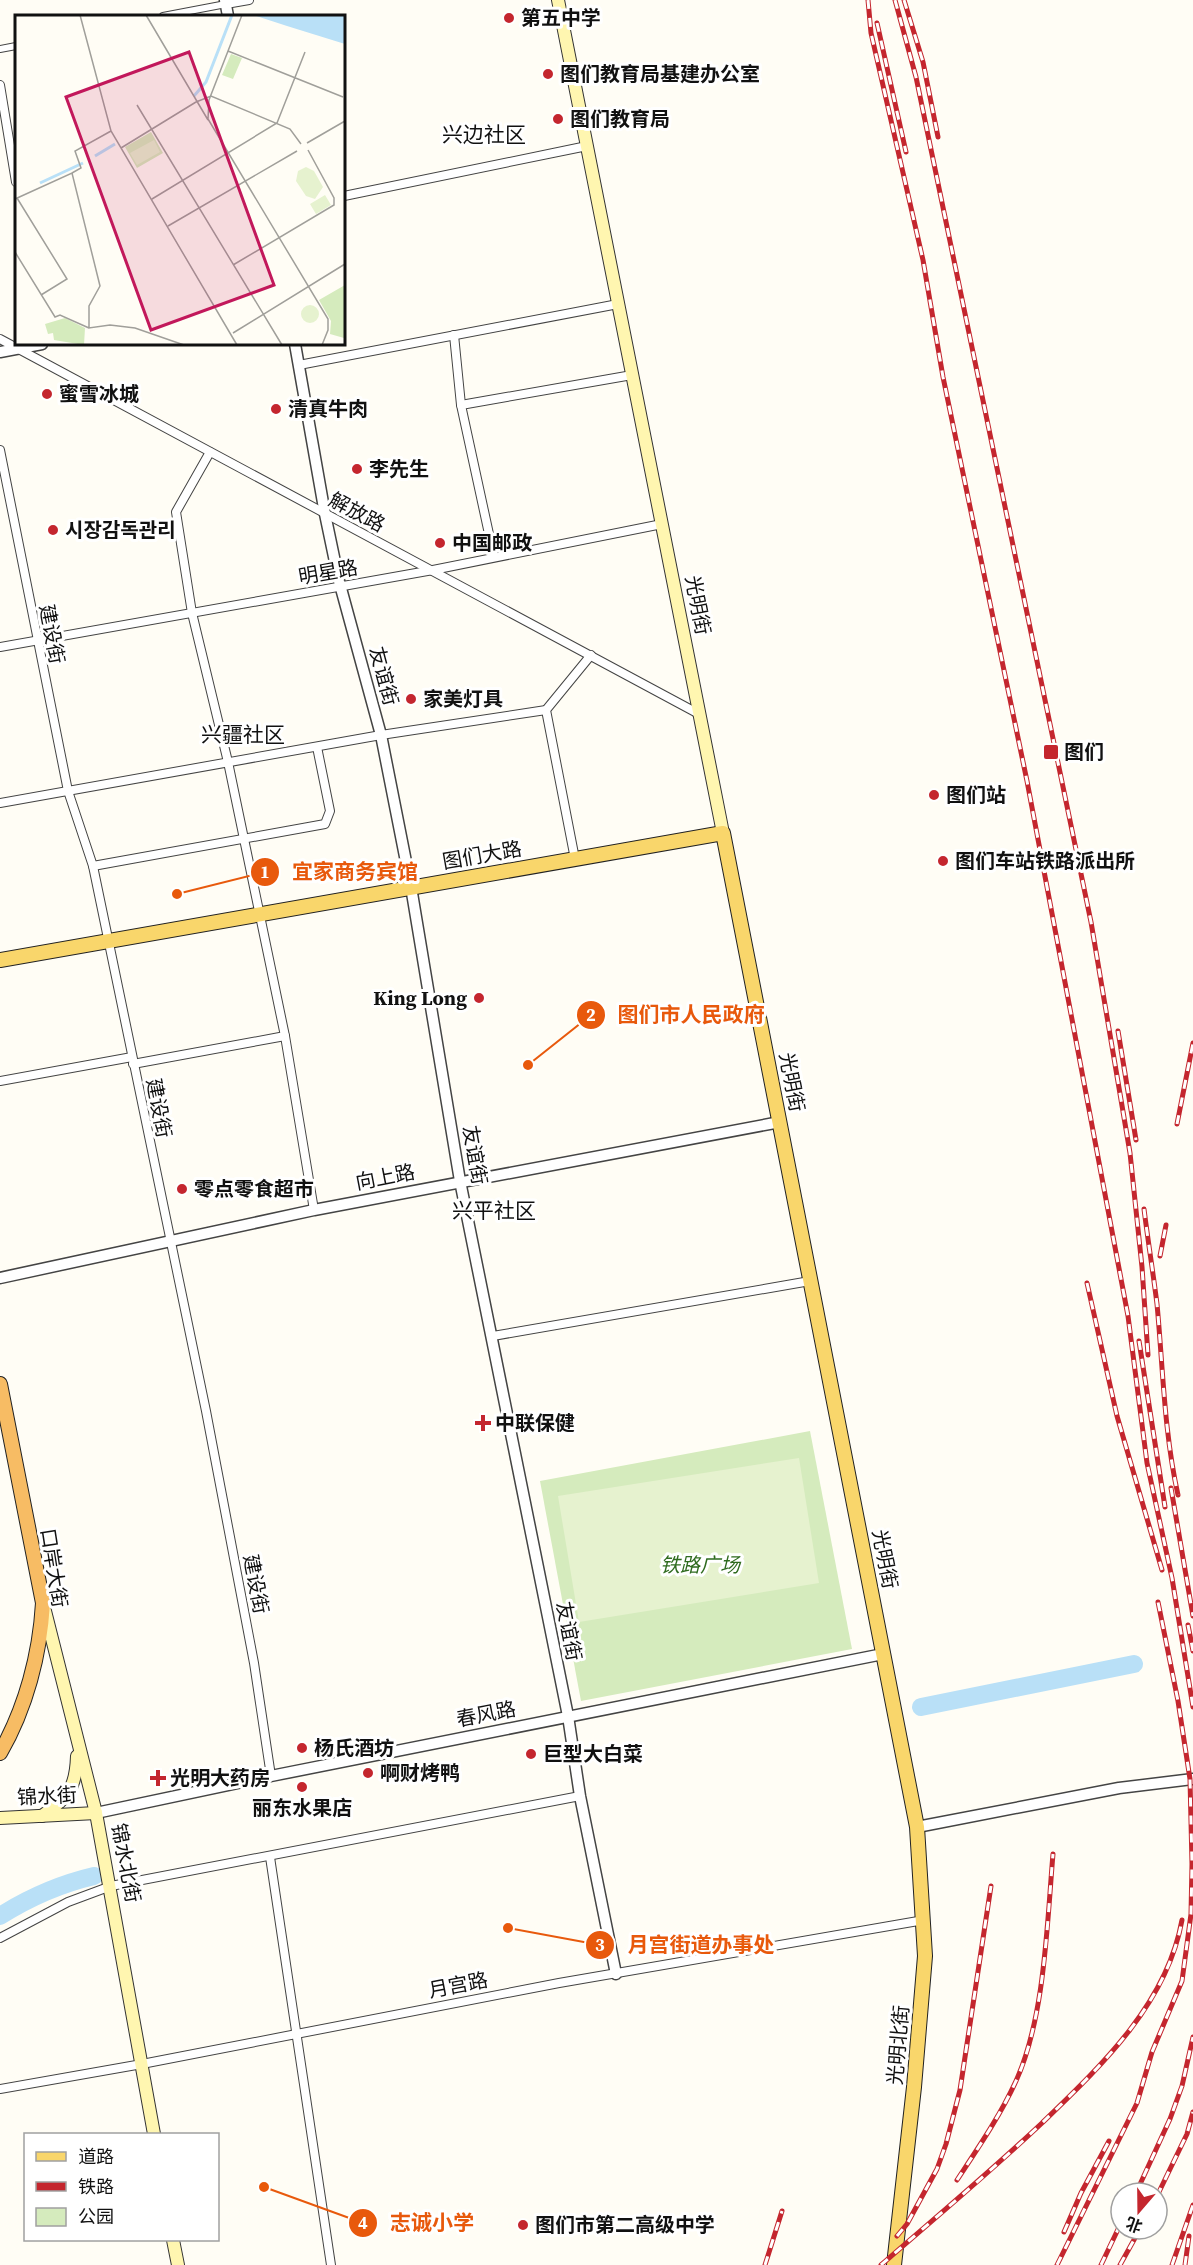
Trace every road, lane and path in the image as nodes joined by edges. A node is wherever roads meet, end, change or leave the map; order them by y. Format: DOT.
graph roads {
  1 [pos="249,0"];
  2 [pos="558,0"];
  3 [pos="225,2"];
  4 [pos="168,15"];
  5 [pos="15,46"];
  6 [pos="0,49"];
  7 [pos="0,85"];
  8 [pos="587,146"];
  9 [pos="15,176"];
  10 [pos="345,196"];
  11 [pos="618,303"];
  12 [pos="454,335"];
  13 [pos="0,339"];
  14 [pos="37,345"];
  15 [pos="295,345"];
  16 [pos="19,349"];
  17 [pos="1,354"];
  18 [pos="299,365"];
  19 [pos="632,375"];
  20 [pos="461,405"];
  21 [pos="0,450"];
  22 [pos="210,452"];
  23 [pos="325,514"];
  24 [pos="662,524"];
  25 [pos="494,557"];
  26 [pos="433,570"];
  27 [pos="340,586"];
  28 [pos="192,613"];
  29 [pos="36,640"];
  30 [pos="0,647"];
  31 [pos="591,656"];
  32 [pos="546,710"];
  33 [pos="699,714"];
  34 [pos="381,735"];
  35 [pos="317,747"];
  36 [pos="228,762"];
  37 [pos="68,791"];
  38 [pos="0,803"];
  39 [pos="723,832"];
  40 [pos="244,839"];
  41 [pos="575,859"];
  42 [pos="93,866"];
  43 [pos="411,888"];
  44 [pos="259,914"];
  45 [pos="108,941"];
  46 [pos="0,960"];
  47 [pos="285,1036"];
  48 [pos="133,1061"];
  49 [pos="0,1081"];
  50 [pos="780,1122"];
  51 [pos="460,1181"];
  52 [pos="314,1210"];
  53 [pos="169,1241"];
  54 [pos="0,1278"];
  55 [pos="810,1281"];
  56 [pos="493,1336"];
  57 [pos="0,1384"];
  58 [pos="43,1603"];
  59 [pos="883,1654"];
  60 [pos="568,1716"];
  61 [pos="78,1740"];
  62 [pos="0,1753"];
  63 [pos="271,1776"];
  64 [pos="1193,1779"];
  65 [pos="580,1796"];
  66 [pos="96,1813"];
  67 [pos="42,1816"];
  68 [pos="0,1818"];
  69 [pos="917,1827"];
  70 [pos="270,1857"];
  71 [pos="111,1886"];
  72 [pos="924,1920"];
  73 [pos="0,1938"];
  74 [pos="616,1974"];
  75 [pos="295,2033"];
  76 [pos="142,2064"];
  77 [pos="0,2090"];
  78 [pos="154,2133"];
  79 [pos="173,2241"];
  80 [pos="177,2265"];
  81 [pos="331,2265"];
  82 [pos="894,2265"];
  1 -- 3 [label="street"];
  2 -- 8 [label="main road, 光明街"];
  3 -- 4 [label="street"];
  5 -- 6 [label="street"];
  7 -- 9 [label="street"];
  8 -- 10 [label="street"];
  8 -- 11 [label="main road, 光明街"];
  11 -- 12 [label="street"];
  11 -- 19 [label="main road, 光明街"];
  12 -- 18 [label="street"];
  12 -- 20 [label="street"];
  13 -- 16 [label="street, 解放路"];
  14 -- 16 [label="street"];
  15 -- 18 [label="street, 友谊街"];
  16 -- 17 [label="street"];
  16 -- 22 [label="street, 解放路"];
  18 -- 23 [label="street, 友谊街"];
  19 -- 20 [label="street"];
  19 -- 24 [label="main road, 光明街"];
  20 -- 25 [label="street"];
  21 -- 29 [label="street, 建设街"];
  22 -- 23 [label="street, 解放路"];
  22 -- 28 [label="street"];
  23 -- 26 [label="street, 解放路"];
  23 -- 27 [label="street, 友谊街"];
  24 -- 25 [label="street, 明星路"];
  24 -- 33 [label="main road, 光明街"];
  25 -- 26 [label="street, 明星路"];
  26 -- 27 [label="street, 明星路"];
  26 -- 31 [label="street, 解放路"];
  27 -- 28 [label="street, 明星路"];
  27 -- 34 [label="street, 友谊街"];
  28 -- 29 [label="street, 明星路"];
  28 -- 36 [label="street"];
  29 -- 30 [label="street, 明星路"];
  29 -- 37 [label="street, 建设街"];
  31 -- 32 [label="street"];
  31 -- 33 [label="street, 解放路"];
  32 -- 34 [label="street"];
  32 -- 41 [label="street"];
  33 -- 39 [label="main road, 光明街"];
  34 -- 35 [label="street"];
  34 -- 43 [label="street, 友谊街"];
  35 -- 36 [label="street"];
  35 -- 40 [label="street"];
  36 -- 37 [label="street"];
  36 -- 40 [label="street"];
  37 -- 38 [label="street"];
  37 -- 42 [label="street, 建设街"];
  39 -- 41 [label="main road, 图们大路"];
  39 -- 50 [label="main road, 光明街"];
  40 -- 42 [label="street"];
  40 -- 44 [label="street"];
  41 -- 43 [label="main road, 图们大路"];
  42 -- 45 [label="street, 建设街"];
  43 -- 44 [label="main road, 图们大路"];
  43 -- 51 [label="street, 友谊街"];
  44 -- 45 [label="main road, 图们大路"];
  44 -- 47 [label="street"];
  45 -- 46 [label="main road, 图们大路"];
  45 -- 48 [label="street, 建设街"];
  47 -- 48 [label="street"];
  47 -- 52 [label="street"];
  48 -- 49 [label="street"];
  48 -- 53 [label="street, 建设街"];
  50 -- 51 [label="street, 向上路"];
  50 -- 55 [label="main road, 光明街"];
  51 -- 52 [label="street, 向上路"];
  51 -- 56 [label="street, 友谊街"];
  52 -- 53 [label="street, 向上路"];
  53 -- 54 [label="street, 向上路"];
  53 -- 63 [label="street, 建设街"];
  55 -- 56 [label="street"];
  55 -- 59 [label="main road, 光明街"];
  56 -- 60 [label="street, 友谊街"];
  57 -- 58 [label="highway, 口岸大街"];
  58 -- 61 [label="main road, 锦水北街"];
  58 -- 62 [label="highway, 口岸大街"];
  59 -- 60 [label="street, 春风路"];
  59 -- 69 [label="main road, 光明街"];
  60 -- 63 [label="street, 春风路"];
  60 -- 65 [label="street, 友谊街"];
  61 -- 66 [label="main road, 锦水北街"];
  61 -- 67 [label="main road"];
  63 -- 66 [label="street, 春风路"];
  64 -- 69 [label="street"];
  65 -- 70 [label="street"];
  65 -- 74 [label="street, 友谊街"];
  66 -- 67 [label="main road, 锦水街"];
  66 -- 71 [label="main road, 锦水北街"];
  67 -- 68 [label="main road, 锦水街"];
  69 -- 72 [label="main road, 光明北街"];
  70 -- 71 [label="street"];
  70 -- 75 [label="street"];
  71 -- 73 [label="street"];
  71 -- 76 [label="main road, 锦水北街"];
  72 -- 74 [label="street, 月宫路"];
  72 -- 82 [label="main road, 光明北街"];
  74 -- 75 [label="street, 月宫路"];
  75 -- 76 [label="street, 月宫路"];
  75 -- 81 [label="street"];
  76 -- 77 [label="street, 月宫路"];
  76 -- 78 [label="main road, 锦水北街"];
  79 -- 80 [label="main road"];
}
